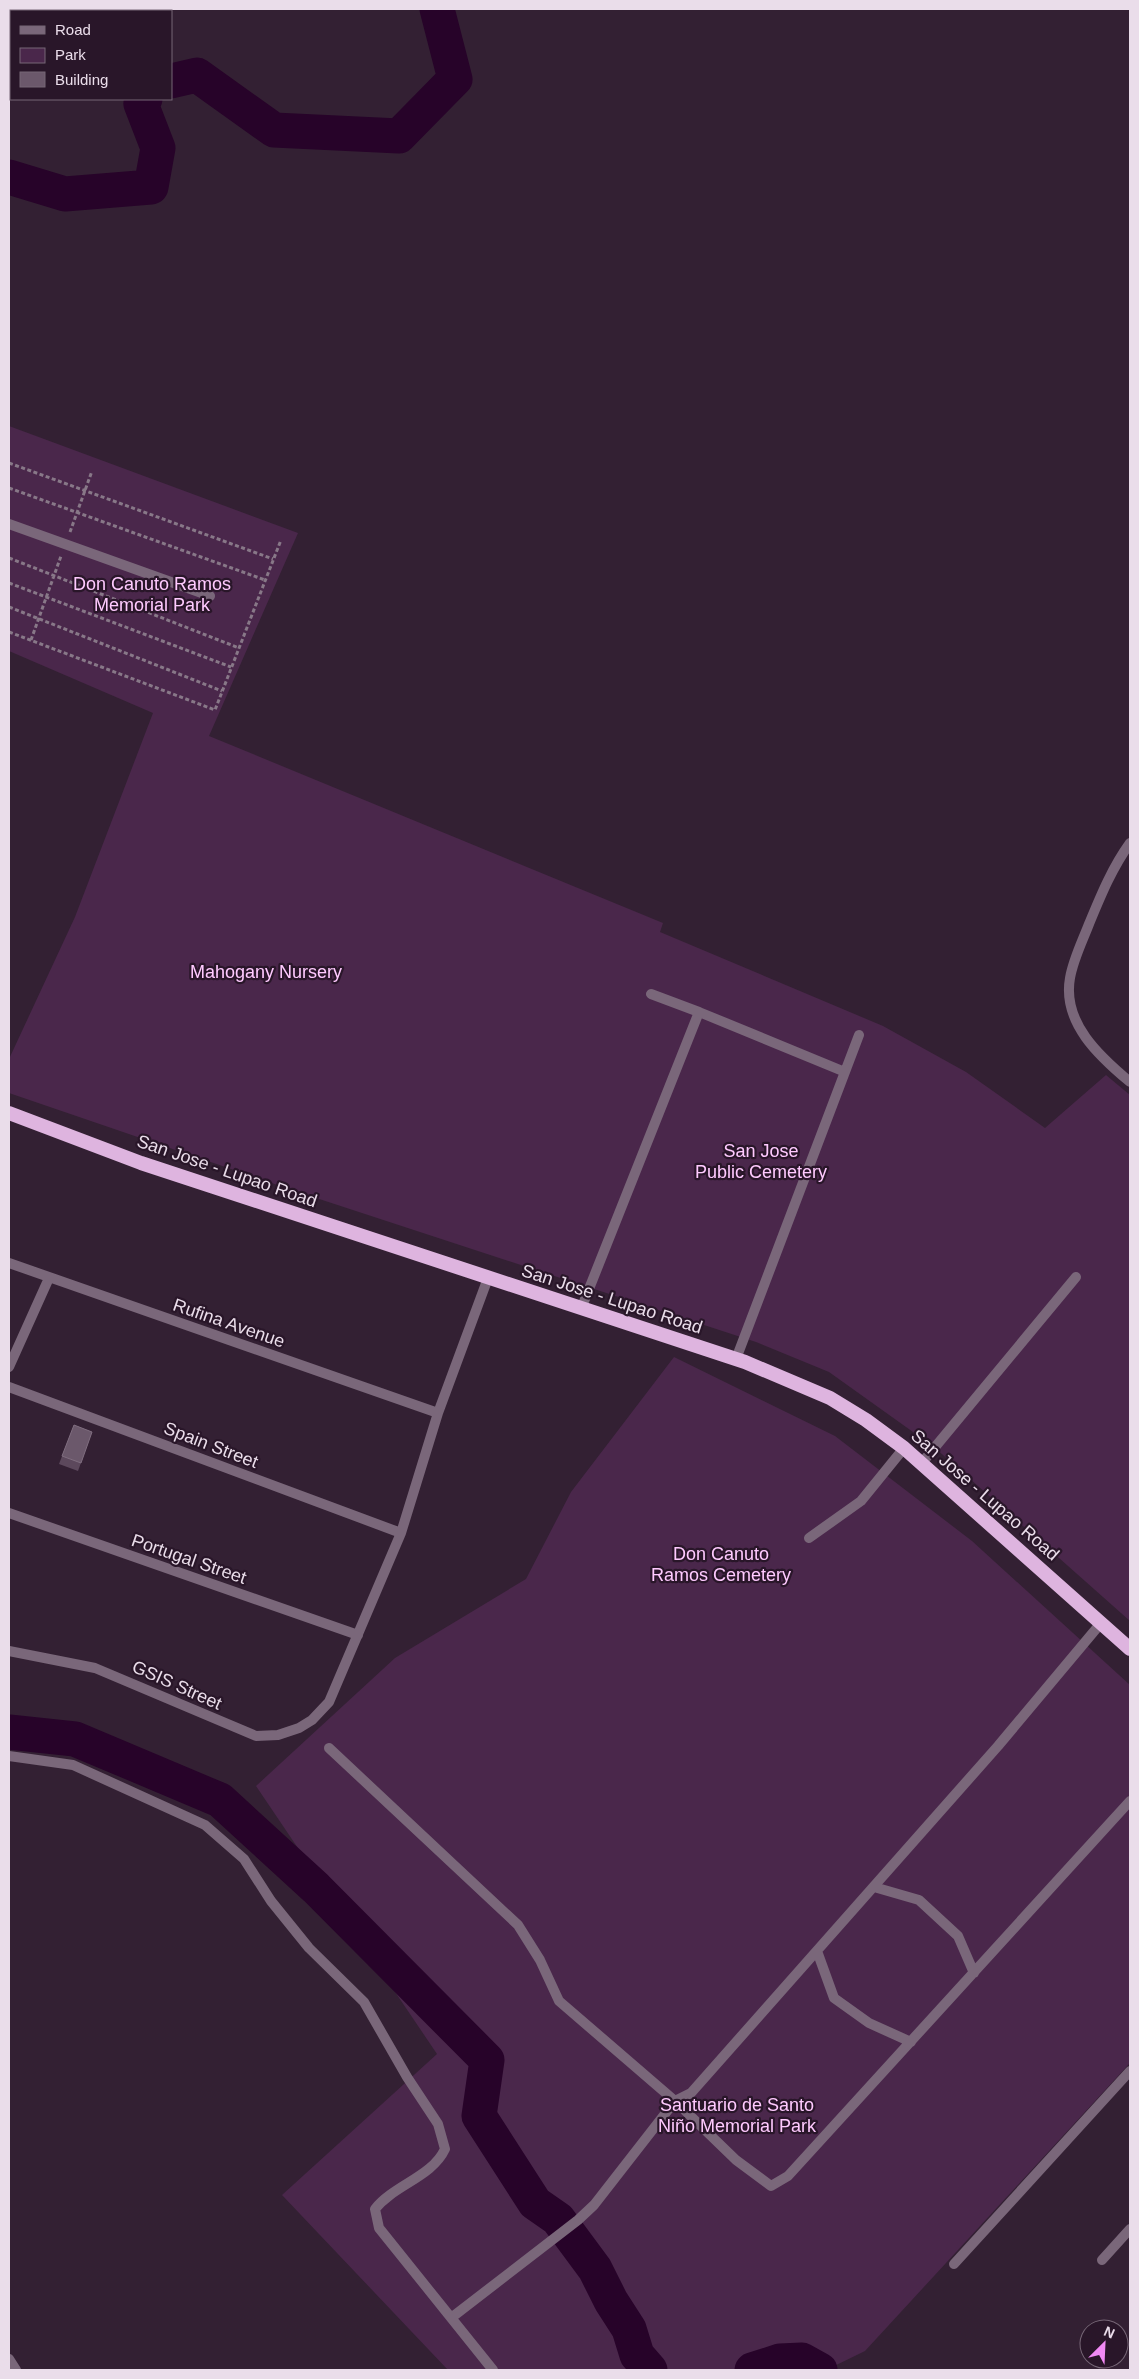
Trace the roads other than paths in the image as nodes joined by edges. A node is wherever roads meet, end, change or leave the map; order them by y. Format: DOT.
graph roads {
  1 [pos="9,524"];
  2 [pos="210,596"];
  3 [pos="1130,843"];
  4 [pos="651,994"];
  5 [pos="699,1012"];
  6 [pos="859,1035"];
  7 [pos="845,1072"];
  8 [pos="1130,1082"];
  9 [pos="9,1113"];
  10 [pos="9,1263"];
  11 [pos="1076,1277"];
  12 [pos="49,1278"];
  13 [pos="488,1278"];
  14 [pos="582,1309"];
  15 [pos="736,1359"];
  16 [pos="9,1367"];
  17 [pos="9,1386"];
  18 [pos="438,1413"];
  19 [pos="904,1448"];
  20 [pos="921,1464"];
  21 [pos="9,1513"];
  22 [pos="401,1534"];
  23 [pos="809,1538"];
  24 [pos="1101,1623"];
  25 [pos="358,1635"];
  26 [pos="1130,1649"];
  27 [pos="9,1650"];
  28 [pos="329,1748"];
  29 [pos="9,1756"];
  30 [pos="1130,1801"];
  31 [pos="874,1886"];
  32 [pos="817,1951"];
  33 [pos="974,1973"];
  34 [pos="911,2042"];
  35 [pos="1130,2071"];
  36 [pos="675,2100"];
  37 [pos="1130,2229"];
  38 [pos="1102,2260"];
  39 [pos="954,2264"];
  40 [pos="451,2318"];
  41 [pos="9,2359"];
  42 [pos="16,2370"];
  43 [pos="493,2370"];
  1 -- 2 [label="street"];
  3 -- 8 [label="street"];
  4 -- 5 [label="street"];
  5 -- 7 [label="street"];
  5 -- 14 [label="street"];
  6 -- 7 [label="street"];
  7 -- 15 [label="street"];
  9 -- 13 [label="highway, San Jose - Lupao Road"];
  10 -- 12 [label="street, Rufina Avenue"];
  11 -- 20 [label="street"];
  12 -- 16 [label="street"];
  12 -- 18 [label="street, Rufina Avenue"];
  13 -- 14 [label="highway, San Jose - Lupao Road"];
  13 -- 18 [label="street"];
  14 -- 15 [label="highway, San Jose - Lupao Road"];
  15 -- 19 [label="highway, San Jose - Lupao Road"];
  17 -- 22 [label="street, Spain Street"];
  18 -- 22 [label="street"];
  19 -- 20 [label="highway, San Jose - Lupao Road"];
  19 -- 23 [label="street"];
  20 -- 24 [label="highway, San Jose - Lupao Road"];
  21 -- 25 [label="street, Portugal Street"];
  22 -- 25 [label="street"];
  24 -- 26 [label="highway, San Jose - Lupao Road"];
  24 -- 31 [label="street"];
  25 -- 27 [label="street, GSIS Street"];
  28 -- 36 [label="street"];
  29 -- 40 [label="street"];
  30 -- 33 [label="street"];
  31 -- 32 [label="street"];
  31 -- 33 [label="street"];
  32 -- 34 [label="street"];
  32 -- 36 [label="street"];
  33 -- 34 [label="street"];
  34 -- 36 [label="street"];
  35 -- 39 [label="street"];
  36 -- 40 [label="street"];
  37 -- 38 [label="street"];
  40 -- 43 [label="street"];
  41 -- 42 [label="street"];
}
